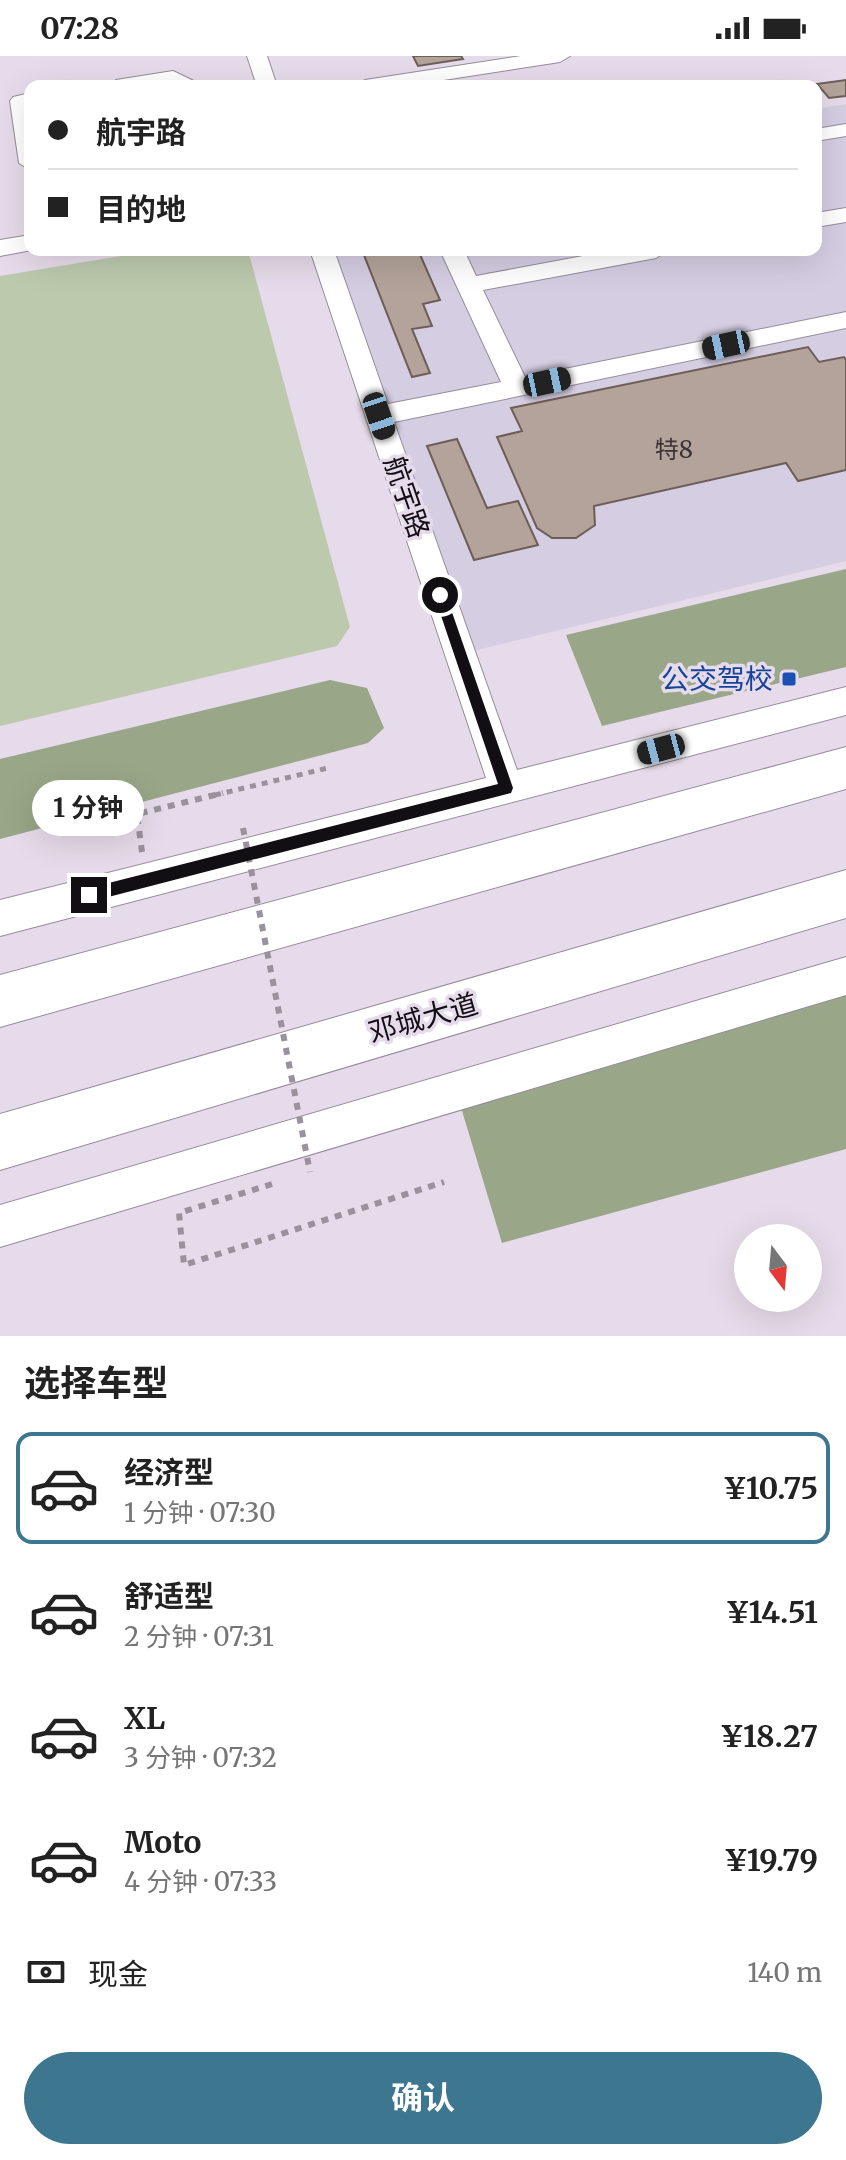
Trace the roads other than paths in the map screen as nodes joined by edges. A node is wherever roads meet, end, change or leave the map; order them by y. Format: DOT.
graph roads {
  1 [pos="257,56"];
  2 [pos="560,56"];
  3 [pos="154,80"];
  4 [pos="180,80"];
  5 [pos="265,80"];
  6 [pos="404,80"];
  7 [pos="24,100"];
  8 [pos="24,126"];
  9 [pos="846,130"];
  10 [pos="822,134"];
  11 [pos="846,215"];
  12 [pos="822,219"];
  13 [pos="24,244"];
  14 [pos="0,248"];
  15 [pos="324,256"];
  16 [pos="455,256"];
  17 [pos="624,256"];
  18 [pos="468,285"];
  19 [pos="846,320"];
  20 [pos="517,388"];
  21 [pos="379,416"];
  22 [pos="846,701"];
  23 [pos="846,768"];
  24 [pos="506,788"];
  25 [pos="846,894"];
  26 [pos="0,918"];
  27 [pos="846,976"];
  28 [pos="0,1001"];
  29 [pos="0,1142"];
  30 [pos="0,1226"];
  1 -- 5 [label="street"];
  2 -- 6 [label="street"];
  3 -- 4 [label="street"];
  7 -- 8 [label="street"];
  9 -- 10 [label="street"];
  11 -- 12 [label="street"];
  13 -- 14 [label="street"];
  15 -- 21 [label="street, 航宇路"];
  16 -- 18 [label="street"];
  17 -- 18 [label="street"];
  18 -- 20 [label="street"];
  19 -- 20 [label="street"];
  20 -- 21 [label="street"];
  21 -- 24 [label="street, 航宇路"];
  22 -- 24 [label="street"];
  23 -- 28 [label="highway"];
  24 -- 26 [label="street"];
  25 -- 29 [label="highway, 邓城大道"];
  27 -- 30 [label="street"];
}
